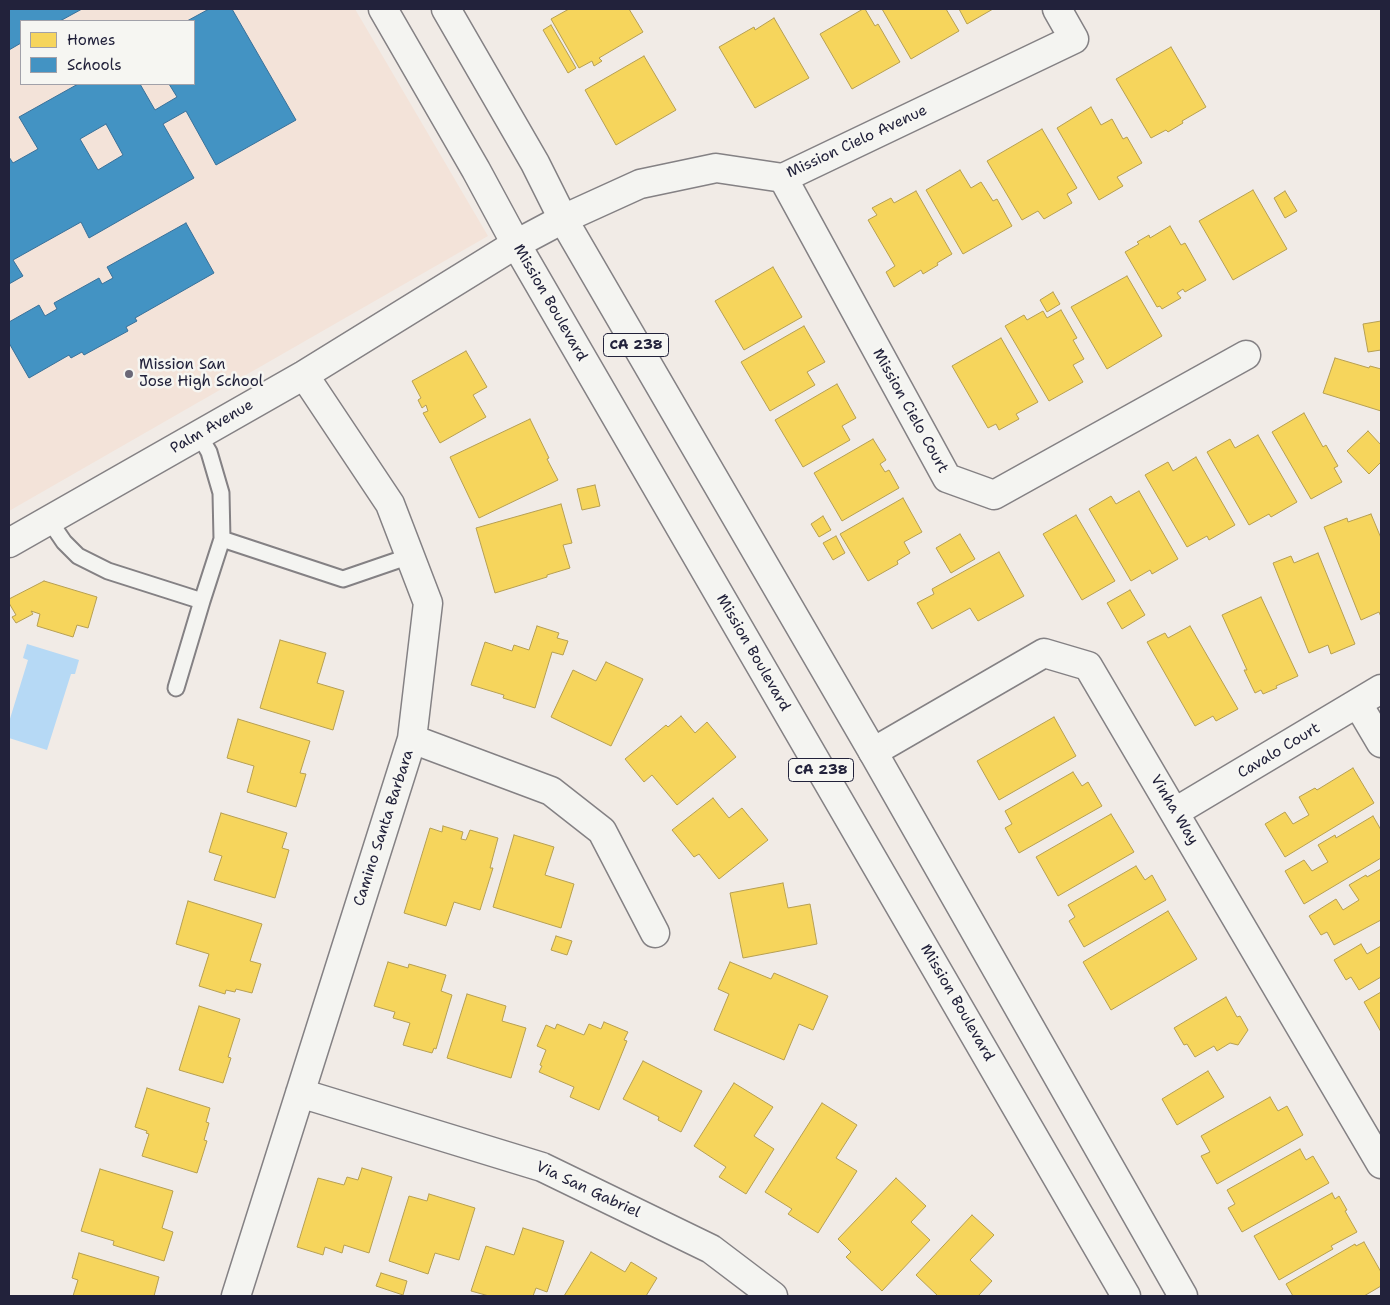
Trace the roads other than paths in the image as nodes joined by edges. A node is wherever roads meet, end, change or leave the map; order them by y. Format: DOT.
graph roads {
  1 [pos="383,9"];
  2 [pos="446,9"];
  3 [pos="1057,9"];
  4 [pos="783,178"];
  5 [pos="563,219"];
  6 [pos="516,244"];
  7 [pos="1246,355"];
  8 [pos="304,375"];
  9 [pos="199,435"];
  10 [pos="49,520"];
  11 [pos="222,539"];
  12 [pos="9,543"];
  13 [pos="410,556"];
  14 [pos="202,601"];
  15 [pos="176,688"];
  16 [pos="1381,688"];
  17 [pos="1358,704"];
  18 [pos="412,739"];
  19 [pos="1381,743"];
  20 [pos="873,752"];
  21 [pos="1175,812"];
  22 [pos="655,933"];
  23 [pos="300,1093"];
  24 [pos="1381,1164"];
  25 [pos="236,1296"];
  26 [pos="773,1296"];
  27 [pos="1126,1296"];
  28 [pos="1183,1296"];
  1 -- 6 [label="street, Mission Boulevard / CA 238"];
  2 -- 5 [label="street, CA 238"];
  3 -- 4 [label="street, Mission Cielo Avenue"];
  4 -- 5 [label="street, Mission Cielo Avenue"];
  4 -- 7 [label="street, Mission Cielo Court"];
  5 -- 6 [label="street, Mission Cielo Avenue"];
  5 -- 20 [label="street, CA 238"];
  6 -- 8 [label="street, Palm Avenue"];
  6 -- 27 [label="street, Mission Boulevard / CA 238"];
  8 -- 9 [label="street, Palm Avenue"];
  8 -- 13 [label="street, Camino Santa Barbara"];
  9 -- 10 [label="street, Palm Avenue"];
  9 -- 11 [label="lane"];
  10 -- 12 [label="street, Palm Avenue"];
  10 -- 14 [label="lane"];
  11 -- 13 [label="lane"];
  11 -- 14 [label="lane"];
  13 -- 18 [label="street, Camino Santa Barbara"];
  14 -- 15 [label="lane"];
  16 -- 17 [label="street, Cavalo Court"];
  17 -- 19 [label="street"];
  17 -- 21 [label="street, Cavalo Court"];
  18 -- 22 [label="street"];
  18 -- 23 [label="street, Camino Santa Barbara"];
  20 -- 21 [label="street, Vinha Way"];
  20 -- 28 [label="street, CA 238"];
  21 -- 24 [label="street, Vinha Way"];
  23 -- 25 [label="street, Camino Santa Barbara"];
  23 -- 26 [label="street, Via San Gabriel"];
}
